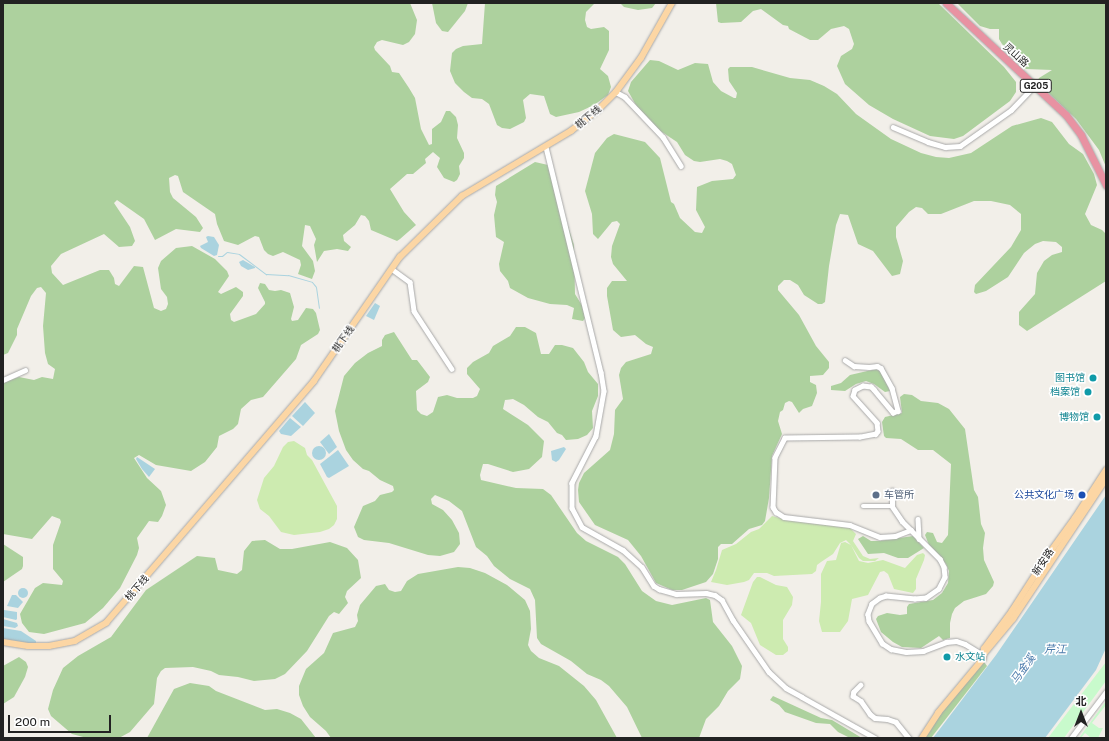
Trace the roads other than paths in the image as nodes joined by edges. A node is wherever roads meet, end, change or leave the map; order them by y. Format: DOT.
graph roads {
  1 [pos="672,3"];
  2 [pos="946,3"];
  3 [pos="1035,85"];
  4 [pos="616,92"];
  5 [pos="893,127"];
  6 [pos="546,147"];
  7 [pos="681,166"];
  8 [pos="1106,185"];
  9 [pos="392,269"];
  10 [pos="845,360"];
  11 [pos="452,369"];
  12 [pos="25,370"];
  13 [pos="3,380"];
  14 [pos="1106,470"];
  15 [pos="1106,480"];
  16 [pos="892,491"];
  17 [pos="863,506"];
  18 [pos="892,506"];
  19 [pos="918,519"];
  20 [pos="911,530"];
  21 [pos="919,538"];
  22 [pos="3,642"];
  23 [pos="983,655"];
  24 [pos="861,685"];
  25 [pos="1106,692"];
  26 [pos="875,738"];
  27 [pos="909,738"];
  28 [pos="922,738"];
  29 [pos="1071,738"];
  1 -- 4 [label="main road, 桃下线"];
  2 -- 3 [label="highway, 灵山路 / G205"];
  3 -- 5 [label="street"];
  3 -- 8 [label="highway, 灵山路 / G205"];
  4 -- 6 [label="main road, 桃下线"];
  4 -- 7 [label="street"];
  6 -- 9 [label="main road, 桃下线"];
  6 -- 26 [label="street"];
  9 -- 11 [label="street"];
  9 -- 22 [label="main road, 桃下线"];
  10 -- 20 [label="street"];
  12 -- 13 [label="street"];
  14 -- 23 [label="main road, 新安路"];
  15 -- 23 [label="main road, 新安路"];
  16 -- 18 [label="street"];
  17 -- 18 [label="street"];
  18 -- 20 [label="street"];
  19 -- 21 [label="street"];
  20 -- 21 [label="street"];
  21 -- 23 [label="street"];
  23 -- 28 [label="main road, 新安路"];
  24 -- 27 [label="street"];
  25 -- 29 [label="street"];
}
